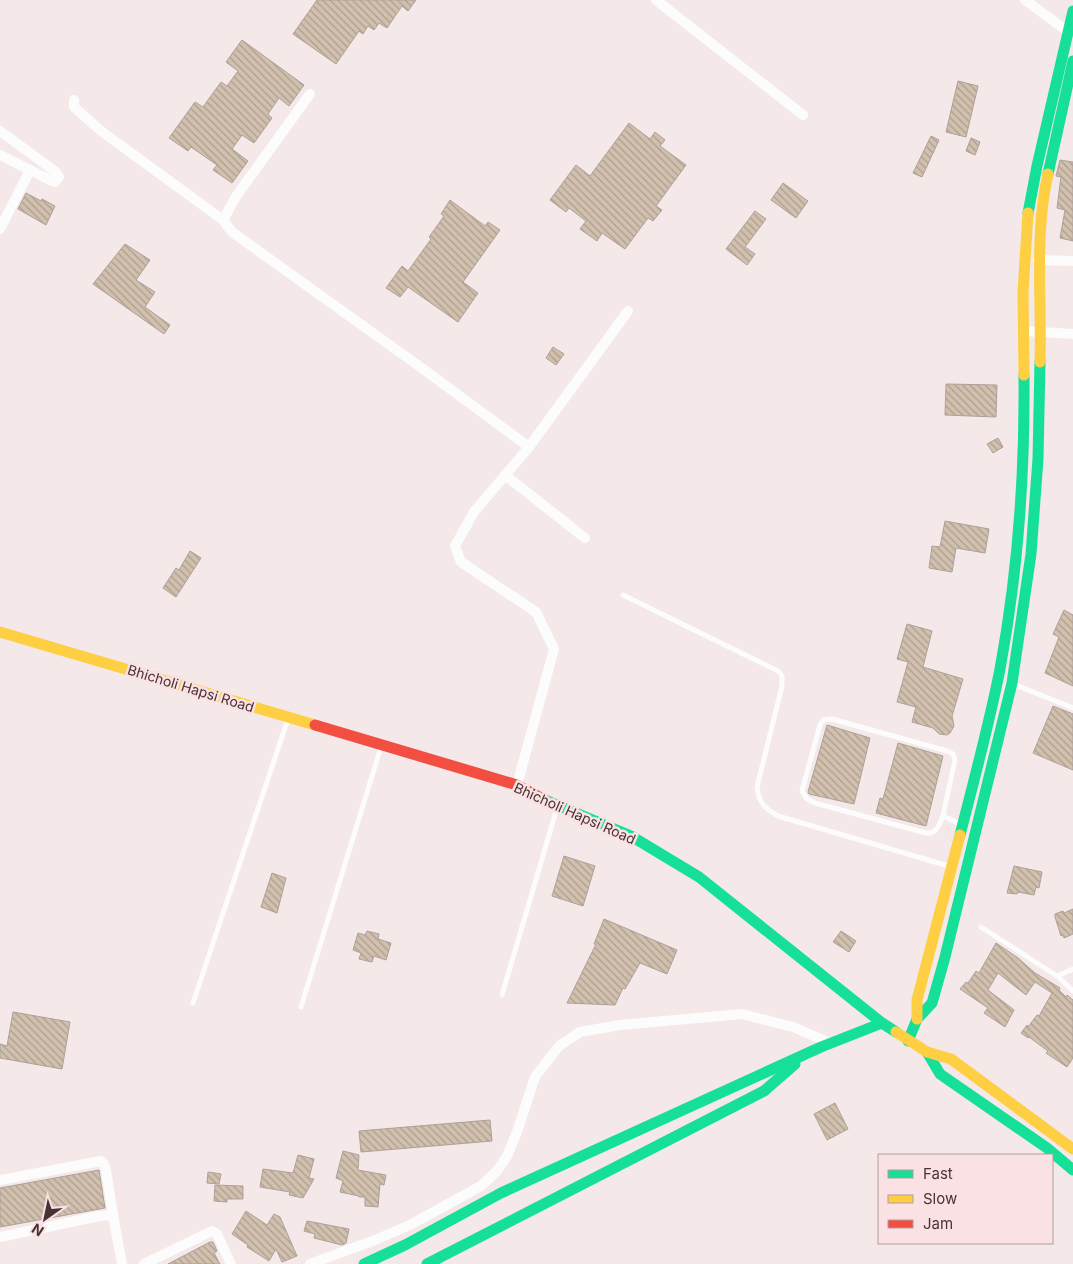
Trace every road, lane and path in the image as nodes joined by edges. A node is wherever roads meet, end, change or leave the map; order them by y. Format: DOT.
graph roads {
  1 [pos="656,0"];
  2 [pos="1024,0"];
  3 [pos="1073,10"];
  4 [pos="1067,31"];
  5 [pos="1073,61"];
  6 [pos="310,94"];
  7 [pos="74,100"];
  8 [pos="803,115"];
  9 [pos="0,131"];
  10 [pos="0,155"];
  11 [pos="30,170"];
  12 [pos="223,220"];
  13 [pos="0,229"];
  14 [pos="1038,260"];
  15 [pos="1073,261"];
  16 [pos="628,311"];
  17 [pos="1023,331"];
  18 [pos="1041,332"];
  19 [pos="1073,334"];
  20 [pos="529,447"];
  21 [pos="505,475"];
  22 [pos="586,538"];
  23 [pos="623,594"];
  24 [pos="0,632"];
  25 [pos="1012,683"];
  26 [pos="1073,708"];
  27 [pos="289,717"];
  28 [pos="382,745"];
  29 [pos="517,785"];
  30 [pos="558,806"];
  31 [pos="942,816"];
  32 [pos="963,825"];
  33 [pos="952,867"];
  34 [pos="980,927"];
  35 [pos="1073,969"];
  36 [pos="1057,976"];
  37 [pos="1073,991"];
  38 [pos="502,995"];
  39 [pos="193,1003"];
  40 [pos="301,1007"];
  41 [pos="917,1019"];
  42 [pos="882,1023"];
  43 [pos="908,1041"];
  44 [pos="830,1043"];
  45 [pos="927,1052"];
  46 [pos="807,1054"];
  47 [pos="1073,1149"];
  48 [pos="1073,1170"];
  49 [pos="0,1180"];
  50 [pos="113,1215"];
  51 [pos="0,1237"];
  52 [pos="122,1264"];
  53 [pos="144,1264"];
  54 [pos="231,1264"];
  55 [pos="310,1264"];
  56 [pos="364,1264"];
  57 [pos="426,1264"];
  1 -- 8 [label="street"];
  2 -- 4 [label="street"];
  3 -- 4 [label="street"];
  4 -- 17 [label="street"];
  5 -- 14 [label="street"];
  6 -- 12 [label="street"];
  7 -- 12 [label="street"];
  9 -- 11 [label="street"];
  10 -- 11 [label="street"];
  11 -- 13 [label="street"];
  12 -- 20 [label="street"];
  14 -- 15 [label="street"];
  14 -- 18 [label="street"];
  16 -- 20 [label="street"];
  17 -- 18 [label="street"];
  17 -- 32 [label="street"];
  18 -- 19 [label="street"];
  18 -- 25 [label="street"];
  20 -- 21 [label="street"];
  21 -- 22 [label="street"];
  21 -- 29 [label="street"];
  23 -- 33 [label="lane"];
  24 -- 27 [label="street, Bhicholi Hapsi Road"];
  25 -- 26 [label="lane"];
  25 -- 41 [label="street"];
  27 -- 28 [label="street, Bhicholi Hapsi Road"];
  27 -- 39 [label="lane"];
  28 -- 29 [label="street, Bhicholi Hapsi Road"];
  28 -- 40 [label="lane"];
  29 -- 30 [label="street, Bhicholi Hapsi Road"];
  30 -- 38 [label="lane"];
  30 -- 42 [label="street, Bhicholi Hapsi Road"];
  31 -- 31 [label="lane"];
  31 -- 32 [label="lane"];
  32 -- 33 [label="street"];
  33 -- 41 [label="street"];
  34 -- 36 [label="lane"];
  35 -- 36 [label="lane"];
  36 -- 37 [label="lane"];
  41 -- 43 [label="street"];
  42 -- 43 [label="street, Bhicholi Hapsi Road"];
  42 -- 44 [label="street"];
  43 -- 45 [label="street, Bhicholi Hapsi Road"];
  44 -- 46 [label="street"];
  44 -- 55 [label="street"];
  45 -- 47 [label="street, Bhicholi Hapsi Road"];
  45 -- 48 [label="street"];
  46 -- 56 [label="street"];
  46 -- 57 [label="street"];
  49 -- 50 [label="street"];
  50 -- 51 [label="street"];
  50 -- 52 [label="street"];
  53 -- 54 [label="street"];
}
